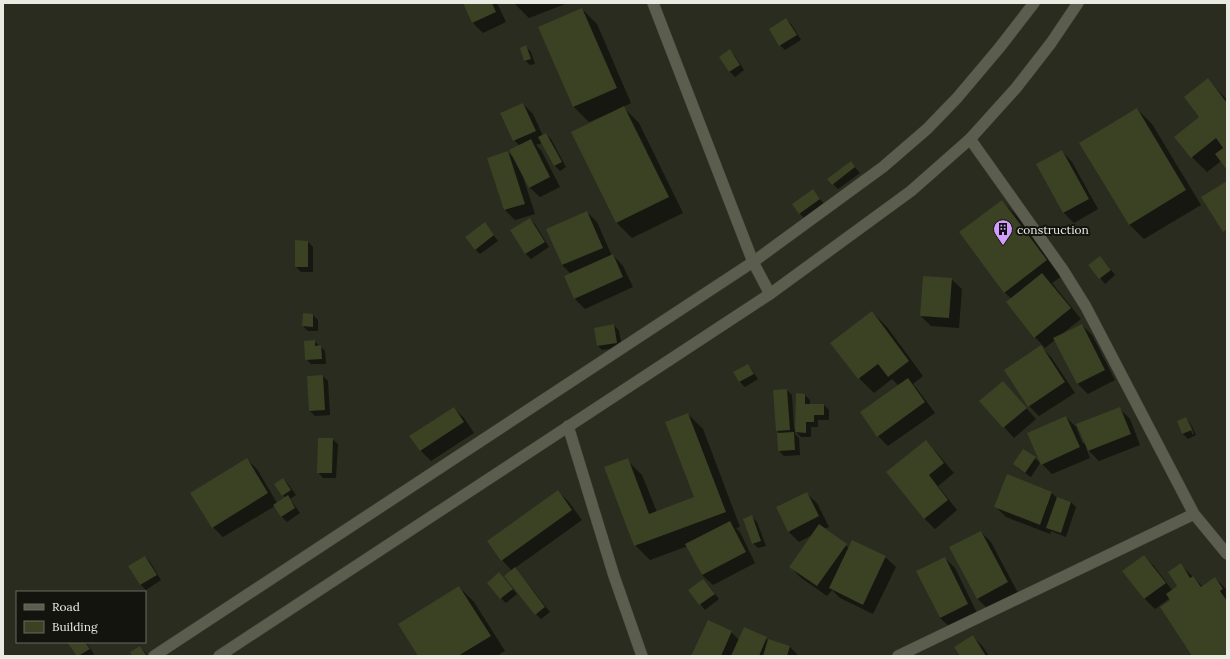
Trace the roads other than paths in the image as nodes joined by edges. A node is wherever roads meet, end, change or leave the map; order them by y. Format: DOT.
graph roads {
  1 [pos="654,3"];
  2 [pos="1034,3"];
  3 [pos="1078,3"];
  4 [pos="970,139"];
  5 [pos="753,262"];
  6 [pos="770,294"];
  7 [pos="568,426"];
  8 [pos="1194,514"];
  9 [pos="1227,554"];
  10 [pos="154,656"];
  11 [pos="219,656"];
  12 [pos="642,656"];
  13 [pos="898,656"];
  1 -- 5 [label="street"];
  2 -- 5 [label="street"];
  3 -- 4 [label="street"];
  4 -- 6 [label="street"];
  4 -- 8 [label="street"];
  5 -- 6 [label="street"];
  5 -- 10 [label="street"];
  6 -- 7 [label="street"];
  7 -- 11 [label="street"];
  7 -- 12 [label="street"];
  8 -- 9 [label="street"];
  8 -- 13 [label="street"];
}
